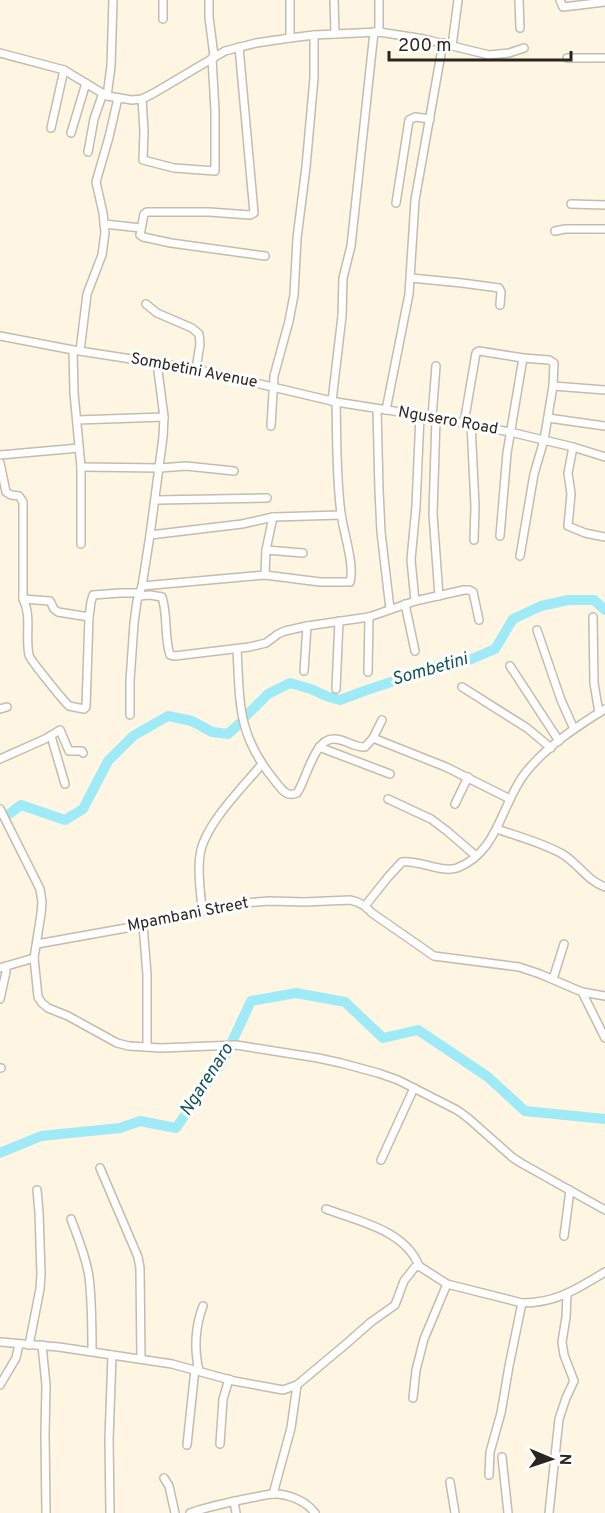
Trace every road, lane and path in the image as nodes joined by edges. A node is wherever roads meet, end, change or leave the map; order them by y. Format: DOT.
graph roads {
  1 [pos="113,0"];
  2 [pos="163,0"];
  3 [pos="209,0"];
  4 [pos="290,0"];
  5 [pos="334,0"];
  6 [pos="378,0"];
  7 [pos="458,0"];
  8 [pos="519,0"];
  9 [pos="560,0"];
  10 [pos="605,2"];
  11 [pos="163,19"];
  12 [pos="520,28"];
  13 [pos="376,32"];
  14 [pos="335,34"];
  15 [pos="314,35"];
  16 [pos="290,38"];
  17 [pos="443,43"];
  18 [pos="452,46"];
  19 [pos="239,47"];
  20 [pos="524,48"];
  21 [pos="0,53"];
  22 [pos="213,57"];
  23 [pos="567,58"];
  24 [pos="605,58"];
  25 [pos="64,70"];
  26 [pos="86,83"];
  27 [pos="105,94"];
  28 [pos="118,98"];
  29 [pos="142,99"];
  30 [pos="430,119"];
  31 [pos="51,128"];
  32 [pos="71,133"];
  33 [pos="88,152"];
  34 [pos="396,203"];
  35 [pos="571,204"];
  36 [pos="605,205"];
  37 [pos="104,224"];
  38 [pos="141,228"];
  39 [pos="605,229"];
  40 [pos="555,231"];
  41 [pos="265,256"];
  42 [pos="411,278"];
  43 [pos="146,304"];
  44 [pos="500,305"];
  45 [pos="0,336"];
  46 [pos="76,350"];
  47 [pos="523,358"];
  48 [pos="156,363"];
  49 [pos="436,366"];
  50 [pos="196,369"];
  51 [pos="553,386"];
  52 [pos="273,387"];
  53 [pos="605,390"];
  54 [pos="334,401"];
  55 [pos="377,409"];
  56 [pos="386,410"];
  57 [pos="420,416"];
  58 [pos="164,417"];
  59 [pos="434,417"];
  60 [pos="548,418"];
  61 [pos="77,420"];
  62 [pos="467,424"];
  63 [pos="271,426"];
  64 [pos="605,426"];
  65 [pos="510,432"];
  66 [pos="544,440"];
  67 [pos="573,447"];
  68 [pos="80,448"];
  69 [pos="0,455"];
  70 [pos="605,457"];
  71 [pos="0,463"];
  72 [pos="81,467"];
  73 [pos="160,468"];
  74 [pos="234,471"];
  75 [pos="267,498"];
  76 [pos="156,501"];
  77 [pos="341,515"];
  78 [pos="273,517"];
  79 [pos="150,535"];
  80 [pos="500,536"];
  81 [pos="605,537"];
  82 [pos="474,540"];
  83 [pos="81,544"];
  84 [pos="266,550"];
  85 [pos="303,553"];
  86 [pos="520,556"];
  87 [pos="266,575"];
  88 [pos="140,591"];
  89 [pos="439,596"];
  90 [pos="23,599"];
  91 [pos="415,601"];
  92 [pos="405,604"];
  93 [pos="390,609"];
  94 [pos="89,617"];
  95 [pos="369,617"];
  96 [pos="593,618"];
  97 [pos="479,620"];
  98 [pos="339,621"];
  99 [pos="307,627"];
  100 [pos="537,630"];
  101 [pos="237,649"];
  102 [pos="415,651"];
  103 [pos="510,666"];
  104 [pos="304,671"];
  105 [pos="368,672"];
  106 [pos="462,687"];
  107 [pos="336,689"];
  108 [pos="602,711"];
  109 [pos="130,716"];
  110 [pos="382,720"];
  111 [pos="574,729"];
  112 [pos="51,736"];
  113 [pos="373,738"];
  114 [pos="559,741"];
  115 [pos="319,747"];
  116 [pos="551,748"];
  117 [pos="83,753"];
  118 [pos="0,759"];
  119 [pos="262,764"];
  120 [pos="390,774"];
  121 [pos="468,777"];
  122 [pos="65,784"];
  123 [pos="388,799"];
  124 [pos="510,799"];
  125 [pos="455,804"];
  126 [pos="0,808"];
  127 [pos="497,829"];
  128 [pos="476,856"];
  129 [pos="605,888"];
  130 [pos="365,906"];
  131 [pos="202,910"];
  132 [pos="143,926"];
  133 [pos="37,944"];
  134 [pos="564,944"];
  135 [pos="34,958"];
  136 [pos="3,967"];
  137 [pos="553,979"];
  138 [pos="582,992"];
  139 [pos="605,996"];
  140 [pos="0,999"];
  141 [pos="605,1038"];
  142 [pos="147,1047"];
  143 [pos="414,1088"];
  144 [pos="381,1160"];
  145 [pos="100,1168"];
  146 [pos="37,1190"];
  147 [pos="570,1190"];
  148 [pos="326,1209"];
  149 [pos="605,1210"];
  150 [pos="71,1219"];
  151 [pos="564,1236"];
  152 [pos="419,1266"];
  153 [pos="605,1272"];
  154 [pos="447,1284"];
  155 [pos="567,1294"];
  156 [pos="522,1303"];
  157 [pos="203,1306"];
  158 [pos="0,1342"];
  159 [pos="19,1344"];
  160 [pos="29,1345"];
  161 [pos="42,1345"];
  162 [pos="92,1351"];
  163 [pos="112,1355"];
  164 [pos="141,1359"];
  165 [pos="197,1370"];
  166 [pos="228,1379"];
  167 [pos="0,1385"];
  168 [pos="297,1385"];
  169 [pos="413,1398"];
  170 [pos="188,1444"];
  171 [pos="220,1444"];
  172 [pos="502,1457"];
  173 [pos="489,1475"];
  174 [pos="164,1478"];
  175 [pos="450,1482"];
  176 [pos="273,1494"];
  177 [pos="234,1501"];
  178 [pos="46,1513"];
  179 [pos="110,1513"];
  180 [pos="175,1513"];
  181 [pos="190,1513"];
  182 [pos="236,1513"];
  183 [pos="315,1513"];
  184 [pos="455,1513"];
  185 [pos="508,1513"];
  186 [pos="549,1513"];
  1 -- 27 [label="street"];
  2 -- 11 [label="street"];
  3 -- 22 [label="street"];
  4 -- 16 [label="street"];
  5 -- 14 [label="street"];
  6 -- 13 [label="street"];
  7 -- 18 [label="street"];
  8 -- 12 [label="street"];
  9 -- 10 [label="street"];
  13 -- 14 [label="street"];
  13 -- 17 [label="street"];
  13 -- 54 [label="street"];
  14 -- 15 [label="street"];
  15 -- 16 [label="street"];
  15 -- 52 [label="street"];
  16 -- 19 [label="street"];
  17 -- 18 [label="street"];
  17 -- 30 [label="street"];
  18 -- 20 [label="street"];
  19 -- 22 [label="street"];
  19 -- 38 [label="street"];
  21 -- 25 [label="street"];
  22 -- 29 [label="street"];
  22 -- 29 [label="street"];
  23 -- 24 [label="street"];
  25 -- 26 [label="street"];
  25 -- 31 [label="street"];
  26 -- 27 [label="street"];
  26 -- 32 [label="street"];
  27 -- 28 [label="street"];
  27 -- 33 [label="street"];
  28 -- 29 [label="street"];
  28 -- 37 [label="street"];
  30 -- 34 [label="street"];
  30 -- 42 [label="street"];
  35 -- 36 [label="street"];
  37 -- 38 [label="street"];
  37 -- 46 [label="street"];
  38 -- 41 [label="street"];
  39 -- 40 [label="street"];
  42 -- 44 [label="street"];
  42 -- 56 [label="street"];
  43 -- 50 [label="street"];
  45 -- 46 [label="street, Sombetini Avenue"];
  46 -- 48 [label="street, Sombetini Avenue"];
  46 -- 61 [label="street"];
  47 -- 51 [label="street"];
  47 -- 62 [label="street"];
  47 -- 65 [label="street"];
  48 -- 50 [label="street, Sombetini Avenue"];
  48 -- 58 [label="street"];
  49 -- 59 [label="street"];
  50 -- 52 [label="street, Sombetini Avenue"];
  51 -- 53 [label="street"];
  51 -- 60 [label="street"];
  52 -- 54 [label="street, Sombetini Avenue"];
  52 -- 63 [label="street"];
  54 -- 55 [label="street, Sombetini Avenue"];
  54 -- 77 [label="street"];
  55 -- 56 [label="street, Sombetini Avenue"];
  55 -- 93 [label="street"];
  56 -- 57 [label="street, Ngusero Road"];
  57 -- 59 [label="street, Ngusero Road"];
  57 -- 91 [label="street"];
  58 -- 61 [label="street"];
  58 -- 73 [label="street"];
  59 -- 62 [label="street, Ngusero Road"];
  59 -- 89 [label="street"];
  60 -- 64 [label="street"];
  60 -- 66 [label="street"];
  61 -- 68 [label="street"];
  62 -- 65 [label="street, Ngusero Road"];
  62 -- 82 [label="street"];
  65 -- 66 [label="street"];
  65 -- 80 [label="street"];
  66 -- 67 [label="street"];
  66 -- 86 [label="street"];
  67 -- 70 [label="street"];
  67 -- 81 [label="street"];
  68 -- 69 [label="street"];
  68 -- 72 [label="street"];
  71 -- 90 [label="street"];
  72 -- 73 [label="street"];
  72 -- 83 [label="street"];
  73 -- 74 [label="street"];
  73 -- 76 [label="street"];
  75 -- 76 [label="street"];
  76 -- 79 [label="street"];
  77 -- 78 [label="street"];
  77 -- 87 [label="street"];
  78 -- 79 [label="street"];
  78 -- 84 [label="street"];
  79 -- 88 [label="street"];
  84 -- 85 [label="street"];
  84 -- 87 [label="street"];
  87 -- 88 [label="street"];
  88 -- 94 [label="street"];
  88 -- 101 [label="street"];
  88 -- 109 [label="street"];
  89 -- 91 [label="street"];
  89 -- 97 [label="street"];
  90 -- 94 [label="street"];
  90 -- 94 [label="street"];
  91 -- 92 [label="street"];
  92 -- 93 [label="street"];
  92 -- 102 [label="street"];
  93 -- 95 [label="street"];
  95 -- 98 [label="street"];
  95 -- 105 [label="street"];
  96 -- 108 [label="street"];
  98 -- 99 [label="street"];
  98 -- 107 [label="street"];
  99 -- 101 [label="street"];
  99 -- 104 [label="street"];
  100 -- 111 [label="street"];
  101 -- 119 [label="street"];
  103 -- 114 [label="street"];
  106 -- 116 [label="street"];
  108 -- 111 [label="street"];
  110 -- 113 [label="street"];
  111 -- 114 [label="street"];
  112 -- 117 [label="street"];
  112 -- 118 [label="street"];
  112 -- 122 [label="street"];
  113 -- 115 [label="street"];
  113 -- 121 [label="street"];
  114 -- 116 [label="street"];
  115 -- 119 [label="street"];
  115 -- 120 [label="street"];
  116 -- 124 [label="street"];
  119 -- 131 [label="street"];
  121 -- 124 [label="street"];
  121 -- 125 [label="street"];
  123 -- 128 [label="street"];
  124 -- 127 [label="street"];
  126 -- 133 [label="street"];
  127 -- 128 [label="street"];
  127 -- 129 [label="street"];
  128 -- 130 [label="street"];
  130 -- 131 [label="street, Mpambani Street"];
  130 -- 137 [label="street, Mpambani Street"];
  131 -- 132 [label="street, Mpambani Street"];
  132 -- 133 [label="street, Mpambani Street"];
  132 -- 142 [label="street"];
  133 -- 135 [label="street"];
  134 -- 137 [label="street"];
  135 -- 136 [label="street"];
  135 -- 142 [label="street"];
  136 -- 140 [label="street"];
  137 -- 138 [label="street, Mpambani Street"];
  138 -- 139 [label="street, Mpambani Street"];
  138 -- 141 [label="street"];
  142 -- 143 [label="street"];
  143 -- 144 [label="street"];
  143 -- 147 [label="street"];
  145 -- 164 [label="street"];
  146 -- 160 [label="street"];
  147 -- 149 [label="street"];
  147 -- 151 [label="street"];
  148 -- 152 [label="street"];
  150 -- 162 [label="street"];
  152 -- 154 [label="street"];
  152 -- 168 [label="street"];
  153 -- 155 [label="street"];
  154 -- 156 [label="street"];
  154 -- 169 [label="street"];
  155 -- 156 [label="street"];
  155 -- 186 [label="street"];
  156 -- 173 [label="street"];
  157 -- 165 [label="street"];
  158 -- 159 [label="street"];
  159 -- 160 [label="street"];
  159 -- 167 [label="street"];
  160 -- 161 [label="street"];
  161 -- 162 [label="street"];
  161 -- 178 [label="street"];
  162 -- 163 [label="street"];
  163 -- 164 [label="street"];
  163 -- 179 [label="street"];
  164 -- 165 [label="street"];
  165 -- 166 [label="street"];
  165 -- 170 [label="street"];
  166 -- 168 [label="street"];
  166 -- 171 [label="street"];
  168 -- 176 [label="street"];
  172 -- 185 [label="street"];
  174 -- 180 [label="street"];
  175 -- 184 [label="street"];
  176 -- 177 [label="street"];
  176 -- 183 [label="street"];
  177 -- 181 [label="street"];
  177 -- 182 [label="street"];
}
